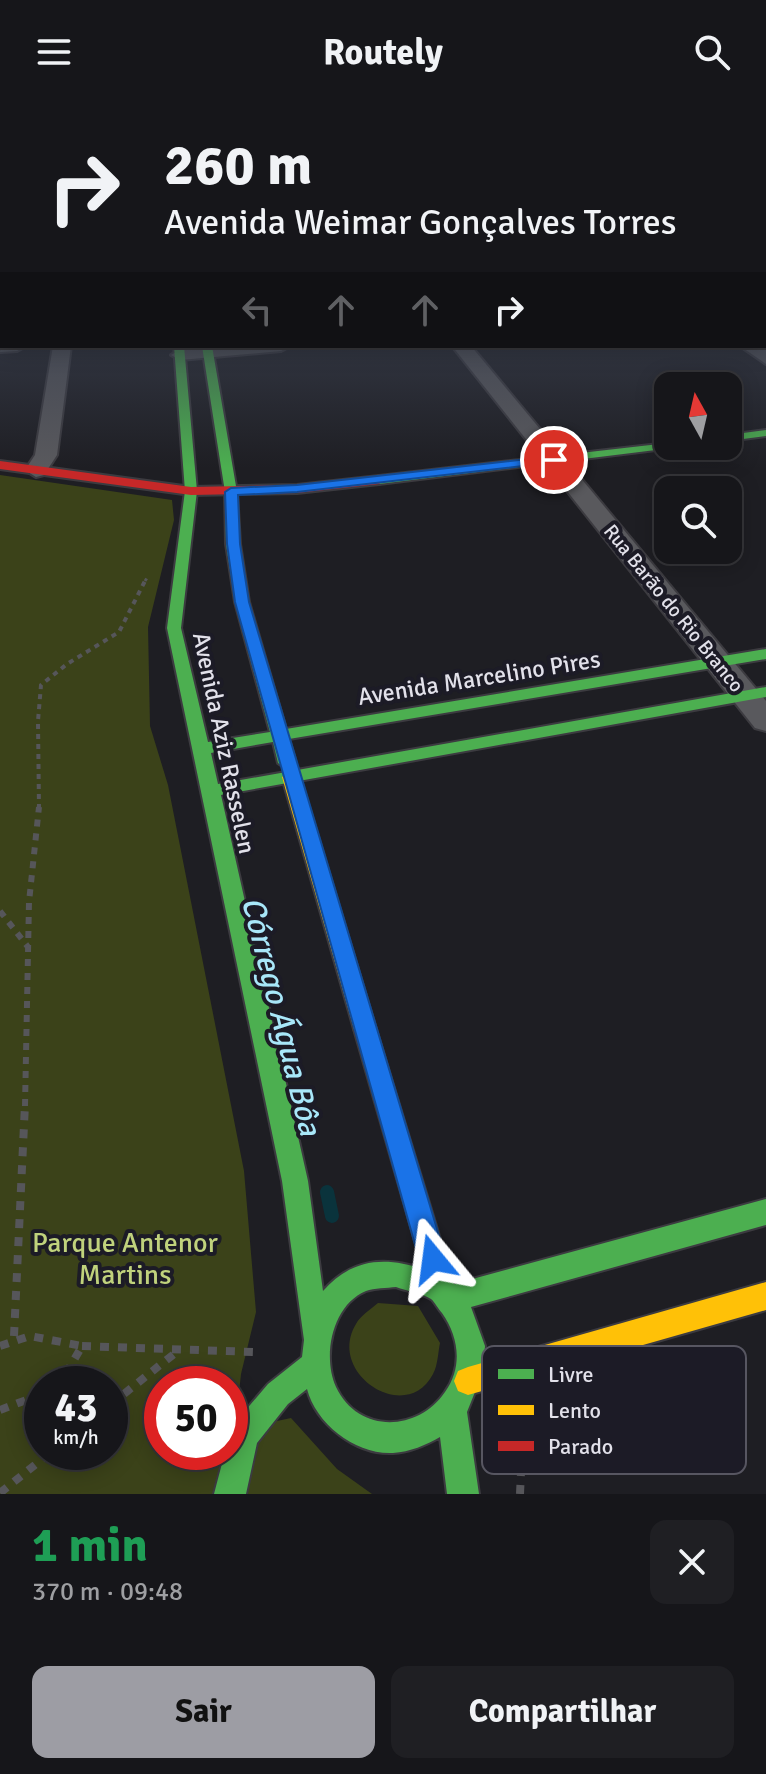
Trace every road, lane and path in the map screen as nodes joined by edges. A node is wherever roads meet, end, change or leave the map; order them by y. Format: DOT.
graph roads {
  1 [pos="62,348"];
  2 [pos="232,348"];
  3 [pos="463,348"];
  4 [pos="208,349"];
  5 [pos="179,350"];
  6 [pos="766,419"];
  7 [pos="742,422"];
  8 [pos="766,433"];
  9 [pos="654,434"];
  10 [pos="742,436"];
  11 [pos="654,447"];
  12 [pos="0,450"];
  13 [pos="548,453"];
  14 [pos="41,463"];
  15 [pos="0,465"];
  16 [pos="190,482"];
  17 [pos="230,483"];
  18 [pos="148,573"];
  19 [pos="766,654"];
  20 [pos="717,663"];
  21 [pos="755,694"];
  22 [pos="766,721"];
  23 [pos="278,735"];
  24 [pos="200,749"];
  25 [pos="291,777"];
  26 [pos="211,791"];
  27 [pos="0,911"];
  28 [pos="28,947"];
  29 [pos="766,1212"];
  30 [pos="446,1294"];
  31 [pos="766,1296"];
  32 [pos="315,1334"];
  33 [pos="14,1336"];
  34 [pos="0,1346"];
  35 [pos="82,1346"];
  36 [pos="591,1346"];
  37 [pos="180,1350"];
  38 [pos="260,1354"];
  39 [pos="314,1365"];
  40 [pos="70,1366"];
  41 [pos="482,1377"];
  42 [pos="468,1381"];
  43 [pos="128,1391"];
  44 [pos="24,1401"];
  45 [pos="0,1410"];
  46 [pos="452,1412"];
  47 [pos="29,1470"];
  48 [pos="521,1474"];
  49 [pos="0,1493"];
  50 [pos="230,1494"];
  51 [pos="463,1494"];
  52 [pos="520,1494"];
  1 -- 14 [label="street"];
  2 -- 4 [label="street"];
  3 -- 13 [label="street, Rua Barão do Rio Branco"];
  4 -- 5 [label="street"];
  4 -- 17 [label="main road, Avenida Aziz Rasselen"];
  5 -- 16 [label="main road, Avenida Aziz Rasselen"];
  6 -- 7 [label="main road"];
  8 -- 10 [label="main road"];
  9 -- 13 [label="main road"];
  11 -- 13 [label="main road"];
  12 -- 14 [label="main road"];
  13 -- 17 [label="main road"];
  13 -- 20 [label="street, Rua Barão do Rio Branco"];
  14 -- 15 [label="main road"];
  14 -- 16 [label="main road"];
  16 -- 17 [label="main road"];
  16 -- 24 [label="main road, Avenida Aziz Rasselen"];
  17 -- 23 [label="main road, Avenida Aziz Rasselen"];
  18 -- 28 [label="path"];
  19 -- 20 [label="main road, Avenida Marcelino Pires"];
  20 -- 21 [label="street, Rua Barão do Rio Branco"];
  20 -- 23 [label="main road, Avenida Marcelino Pires"];
  21 -- 22 [label="street, Rua Barão do Rio Branco"];
  21 -- 25 [label="main road"];
  23 -- 24 [label="main road, Avenida Marcelino Pires"];
  23 -- 25 [label="main road, Avenida Aziz Rasselen"];
  24 -- 26 [label="main road, Avenida Aziz Rasselen"];
  25 -- 26 [label="main road"];
  25 -- 30 [label="main road, Avenida Aziz Rasselen"];
  26 -- 32 [label="main road, Avenida Aziz Rasselen"];
  27 -- 28 [label="path"];
  28 -- 33 [label="path"];
  29 -- 30 [label="main road"];
  30 -- 32 [label="main road, Avenida Aziz Rasselen"];
  30 -- 42 [label="main road, Avenida Aziz Rasselen"];
  31 -- 36 [label="main road"];
  32 -- 39 [label="main road, Avenida Aziz Rasselen"];
  33 -- 34 [label="path"];
  33 -- 35 [label="path"];
  35 -- 37 [label="path"];
  35 -- 40 [label="path"];
  37 -- 38 [label="path"];
  37 -- 43 [label="path"];
  39 -- 46 [label="main road, Avenida Aziz Rasselen"];
  39 -- 50 [label="main road"];
  41 -- 42 [label="main road"];
  42 -- 46 [label="main road, Avenida Aziz Rasselen"];
  44 -- 45 [label="path"];
  46 -- 51 [label="main road"];
  47 -- 49 [label="path"];
  48 -- 52 [label="path"];
}
